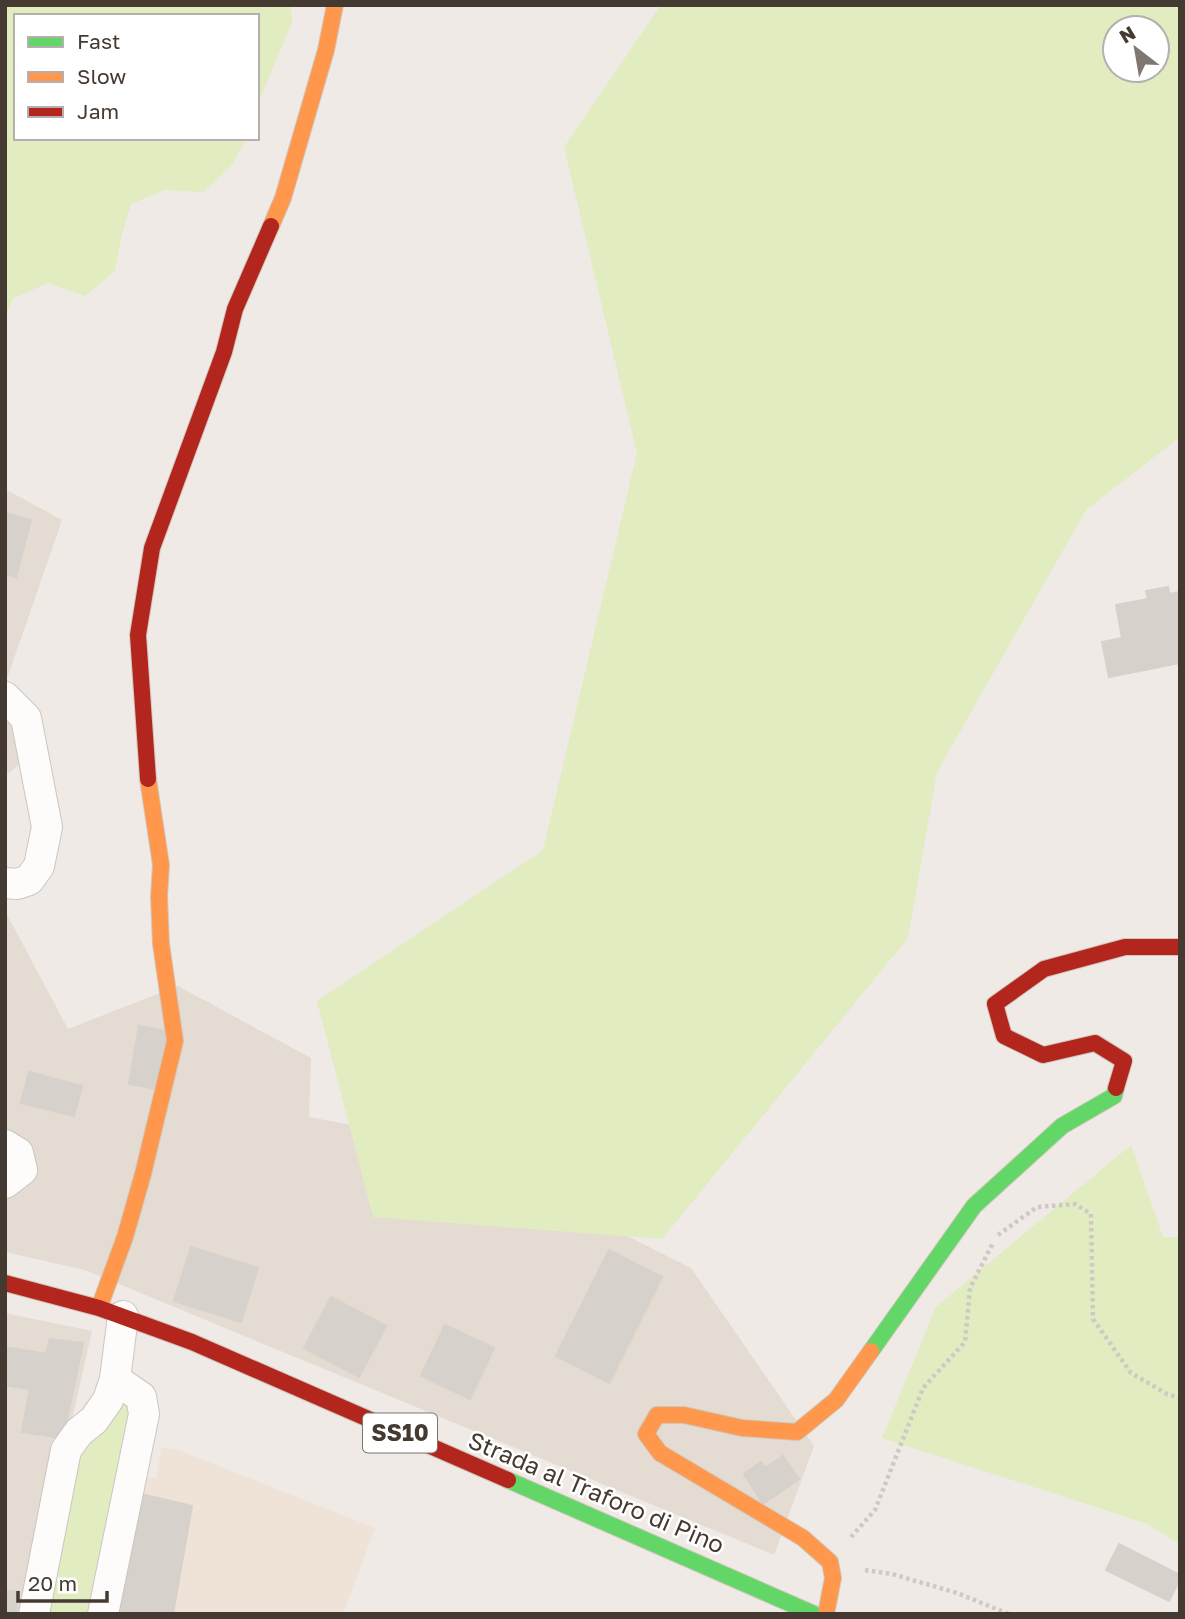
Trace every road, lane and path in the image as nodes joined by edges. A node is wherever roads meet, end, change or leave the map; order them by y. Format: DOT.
graph roads {
  1 [pos="335,5"];
  2 [pos="5,696"];
  3 [pos="5,883"];
  4 [pos="1180,947"];
  5 [pos="5,1145"];
  6 [pos="5,1183"];
  7 [pos="5,1283"];
  8 [pos="111,1312"];
  9 [pos="115,1379"];
  10 [pos="1180,1398"];
  11 [pos="830,1562"];
  12 [pos="34,1614"];
  13 [pos="103,1614"];
  14 [pos="814,1614"];
  15 [pos="826,1614"];
  16 [pos="1009,1614"];
  1 -- 8 [label="street"];
  2 -- 3 [label="street"];
  4 -- 11 [label="street"];
  5 -- 6 [label="street"];
  7 -- 8 [label="street, Strada al Traforo di Pino / SS10"];
  8 -- 9 [label="street"];
  8 -- 14 [label="street, Strada al Traforo di Pino / SS10"];
  9 -- 12 [label="street"];
  9 -- 13 [label="street"];
  10 -- 11 [label="path"];
  11 -- 15 [label="street"];
  11 -- 16 [label="path"];
}
